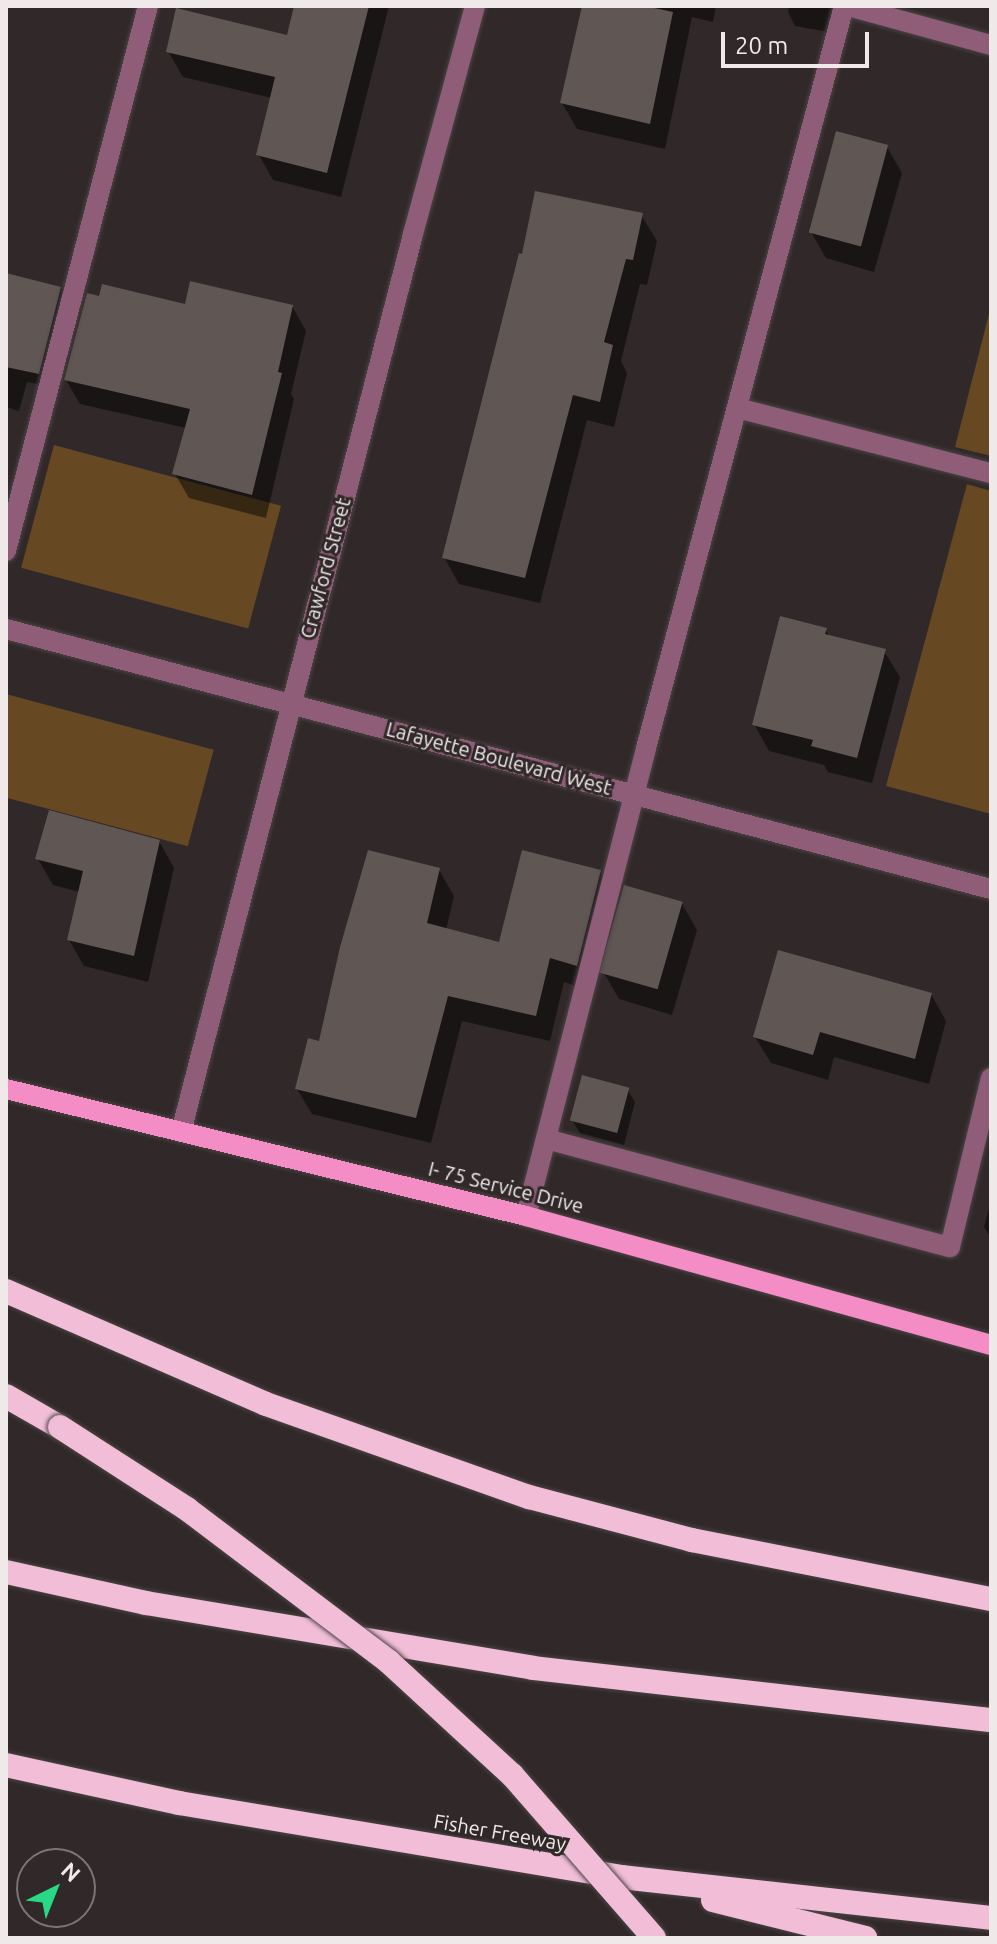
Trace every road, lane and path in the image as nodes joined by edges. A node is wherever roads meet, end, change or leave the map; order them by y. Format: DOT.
graph roads {
  1 [pos="148,6"];
  2 [pos="475,6"];
  3 [pos="846,6"];
  4 [pos="991,45"];
  5 [pos="737,408"];
  6 [pos="991,473"];
  7 [pos="6,551"];
  8 [pos="6,629"];
  9 [pos="290,704"];
  10 [pos="634,794"];
  11 [pos="991,889"];
  12 [pos="991,1078"];
  13 [pos="6,1089"];
  14 [pos="181,1132"];
  15 [pos="546,1139"];
  16 [pos="526,1216"];
  17 [pos="6,1291"];
  18 [pos="991,1345"];
  19 [pos="6,1396"];
  20 [pos="6,1572"];
  21 [pos="991,1599"];
  22 [pos="991,1720"];
  23 [pos="6,1765"];
  24 [pos="621,1877"];
  25 [pos="991,1918"];
  26 [pos="654,1938"];
  27 [pos="865,1938"];
  1 -- 7 [label="street"];
  2 -- 9 [label="street, Crawford Street"];
  3 -- 4 [label="street"];
  3 -- 5 [label="street"];
  5 -- 6 [label="street"];
  5 -- 10 [label="street"];
  8 -- 9 [label="street, Lafayette Boulevard West"];
  9 -- 10 [label="street, Lafayette Boulevard West"];
  9 -- 14 [label="street, Crawford Street"];
  10 -- 11 [label="street, Lafayette Boulevard West"];
  10 -- 15 [label="street"];
  12 -- 15 [label="street"];
  13 -- 14 [label="main road, I- 75 Service Drive"];
  14 -- 16 [label="main road, I- 75 Service Drive"];
  15 -- 16 [label="street"];
  16 -- 18 [label="main road, I- 75 Service Drive"];
  17 -- 21 [label="highway"];
  19 -- 26 [label="highway, bridge"];
  20 -- 22 [label="highway"];
  23 -- 24 [label="highway, Fisher Freeway"];
  24 -- 25 [label="highway, Fisher Freeway"];
  24 -- 27 [label="highway"];
}
